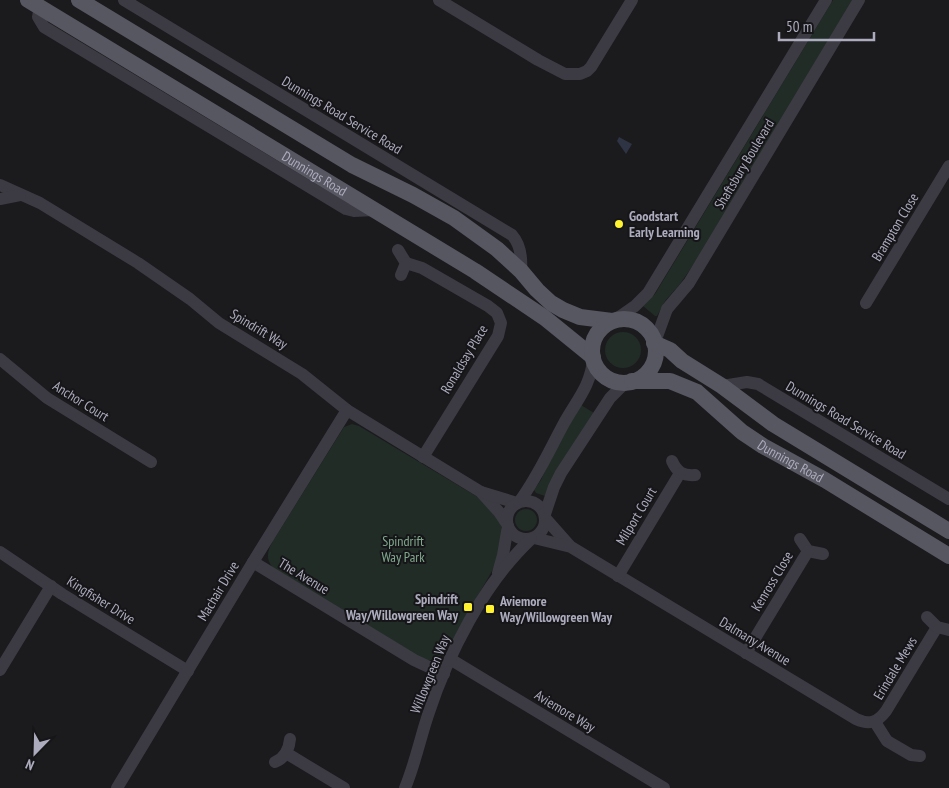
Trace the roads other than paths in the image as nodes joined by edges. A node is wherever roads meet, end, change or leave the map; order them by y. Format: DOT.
graph roads {
  1 [pos="79,0"];
  2 [pos="124,0"];
  3 [pos="438,0"];
  4 [pos="632,0"];
  5 [pos="826,0"];
  6 [pos="859,0"];
  7 [pos="34,3"];
  8 [pos="949,166"];
  9 [pos="0,185"];
  10 [pos="20,195"];
  11 [pos="0,199"];
  12 [pos="398,250"];
  13 [pos="521,271"];
  14 [pos="866,303"];
  15 [pos="614,321"];
  16 [pos="654,342"];
  17 [pos="593,358"];
  18 [pos="0,359"];
  19 [pos="631,382"];
  20 [pos="722,386"];
  21 [pos="347,410"];
  22 [pos="423,457"];
  23 [pos="672,461"];
  24 [pos="151,462"];
  25 [pos="680,473"];
  26 [pos="695,475"];
  27 [pos="481,492"];
  28 [pos="949,499"];
  29 [pos="518,502"];
  30 [pos="545,517"];
  31 [pos="507,525"];
  32 [pos="949,531"];
  33 [pos="533,538"];
  34 [pos="800,538"];
  35 [pos="571,547"];
  36 [pos="808,551"];
  37 [pos="0,552"];
  38 [pos="823,554"];
  39 [pos="949,556"];
  40 [pos="253,562"];
  41 [pos="618,576"];
  42 [pos="496,578"];
  43 [pos="51,586"];
  44 [pos="927,617"];
  45 [pos="943,628"];
  46 [pos="746,653"];
  47 [pos="450,659"];
  48 [pos="0,670"];
  49 [pos="188,670"];
  50 [pos="444,674"];
  51 [pos="875,722"];
  52 [pos="290,739"];
  53 [pos="286,753"];
  54 [pos="920,756"];
  55 [pos="275,762"];
  56 [pos="117,788"];
  57 [pos="344,788"];
  58 [pos="405,788"];
  59 [pos="664,788"];
  1 -- 13 [label="main road, Dunnings Road"];
  2 -- 13 [label="street, Dunnings Road Service Road"];
  3 -- 4 [label="street"];
  5 -- 15 [label="street, Shaftsbury Boulevard"];
  6 -- 16 [label="street, Shaftsbury Boulevard"];
  7 -- 17 [label="main road, Dunnings Road"];
  8 -- 14 [label="street, Brampton Close"];
  9 -- 10 [label="street, Spindrift Way"];
  10 -- 11 [label="street"];
  10 -- 21 [label="street, Spindrift Way"];
  12 -- 22 [label="street, Ronaldsay Place"];
  13 -- 15 [label="main road, Dunnings Road"];
  15 -- 16 [label="main road"];
  15 -- 17 [label="main road"];
  16 -- 19 [label="main road"];
  16 -- 20 [label="main road, Dunnings Road"];
  17 -- 19 [label="main road"];
  17 -- 29 [label="street"];
  18 -- 24 [label="street, Anchor Court"];
  19 -- 30 [label="street"];
  19 -- 39 [label="main road, Dunnings Road"];
  20 -- 28 [label="street, Dunnings Road Service Road"];
  20 -- 32 [label="main road, Dunnings Road"];
  21 -- 22 [label="street, Spindrift Way"];
  21 -- 40 [label="street, Machair Drive"];
  22 -- 27 [label="street, Spindrift Way"];
  23 -- 25 [label="street"];
  25 -- 26 [label="street"];
  25 -- 41 [label="street, Milport Court"];
  27 -- 29 [label="street, Spindrift Way"];
  27 -- 31 [label="street, Spindrift Way"];
  29 -- 30 [label="street"];
  29 -- 31 [label="street"];
  30 -- 33 [label="street"];
  30 -- 35 [label="street, Dalmany Avenue"];
  31 -- 33 [label="street"];
  31 -- 42 [label="street, Willowgreen Way"];
  33 -- 35 [label="street, Dalmany Avenue"];
  33 -- 42 [label="street, Willowgreen Way"];
  34 -- 36 [label="street, Kenross Close"];
  35 -- 41 [label="street, Dalmany Avenue"];
  36 -- 38 [label="street, Kenross Close"];
  36 -- 46 [label="street, Kenross Close"];
  37 -- 43 [label="street, Kingfisher Drive"];
  40 -- 49 [label="street, Machair Drive"];
  40 -- 50 [label="street, The Avenue"];
  41 -- 46 [label="street, Dalmany Avenue"];
  42 -- 47 [label="street, Willowgreen Way"];
  43 -- 48 [label="street"];
  43 -- 49 [label="street, Kingfisher Drive"];
  44 -- 45 [label="street, Erindale Mews"];
  45 -- 51 [label="street, Erindale Mews"];
  46 -- 51 [label="street, Dalmany Avenue"];
  47 -- 50 [label="street, Willowgreen Way"];
  47 -- 59 [label="street, Aviemore Way"];
  49 -- 56 [label="street, Machair Drive"];
  50 -- 58 [label="street, Willowgreen Way"];
  51 -- 54 [label="street"];
  52 -- 53 [label="street"];
  53 -- 55 [label="street"];
  53 -- 57 [label="street"];
}
